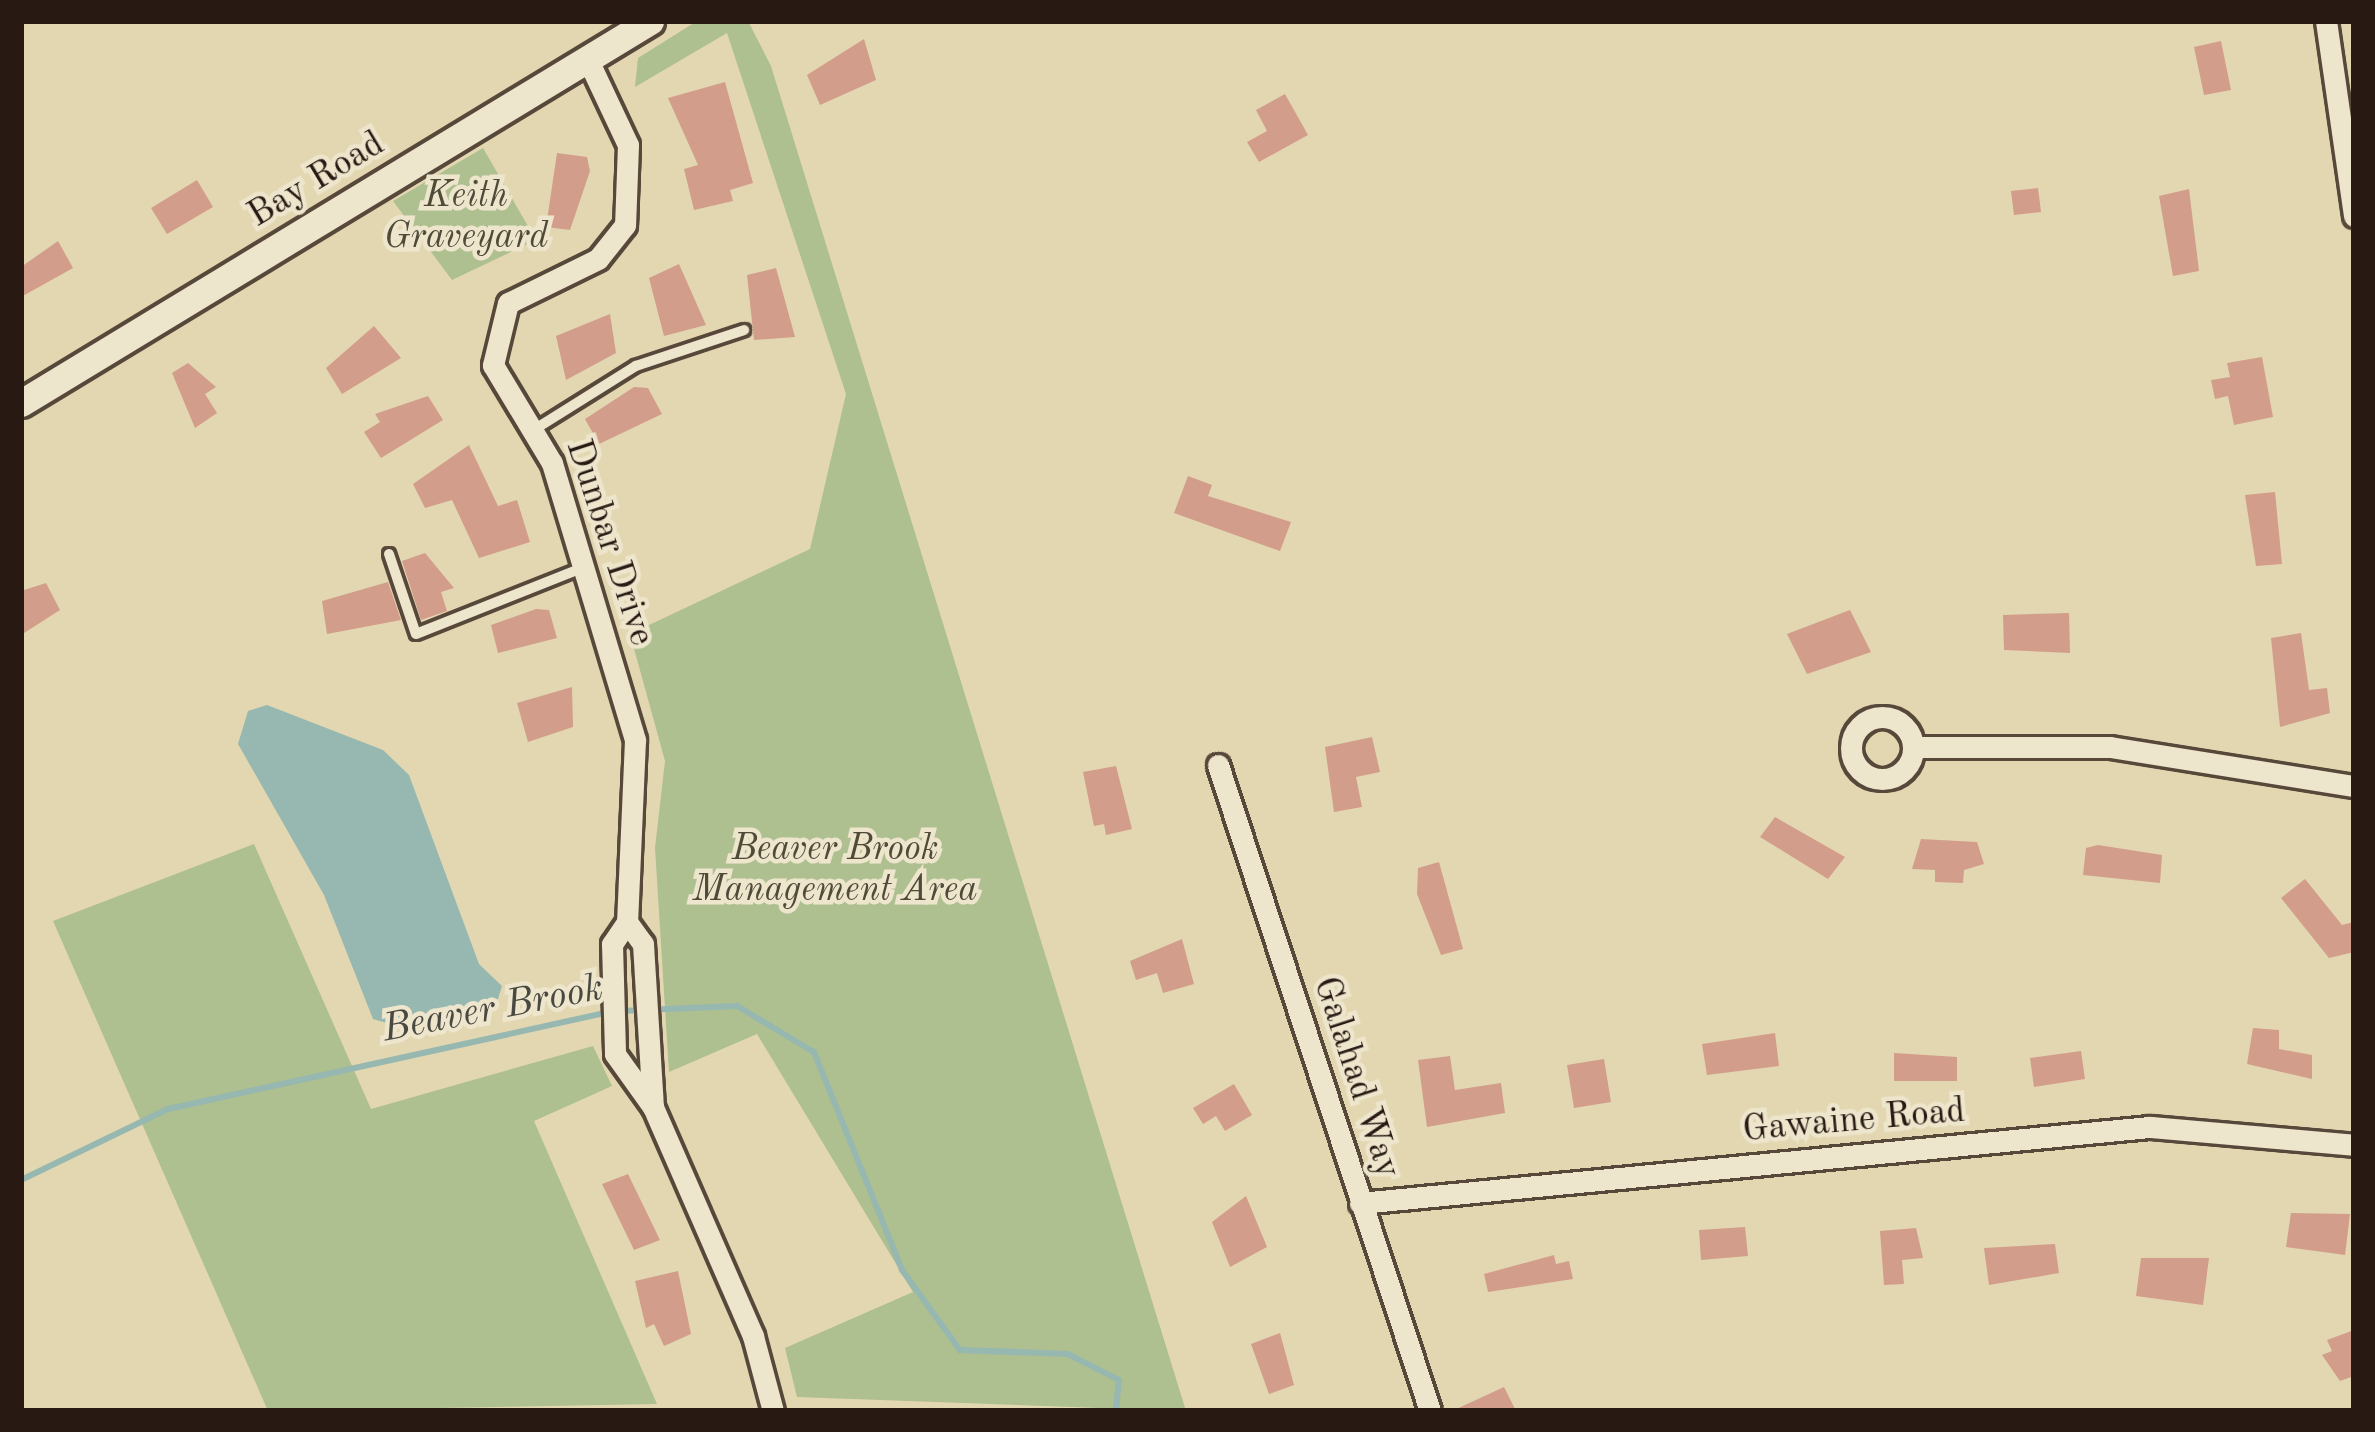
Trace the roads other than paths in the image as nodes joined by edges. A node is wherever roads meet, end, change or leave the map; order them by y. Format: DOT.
graph roads {
  1 [pos="650,21"];
  2 [pos="2326,21"];
  3 [pos="588,60"];
  4 [pos="2354,216"];
  5 [pos="744,330"];
  6 [pos="21,404"];
  7 [pos="535,429"];
  8 [pos="389,554"];
  9 [pos="585,567"];
  10 [pos="1913,748"];
  11 [pos="1218,765"];
  12 [pos="2354,786"];
  13 [pos="627,922"];
  14 [pos="653,1107"];
  15 [pos="2354,1144"];
  16 [pos="1360,1203"];
  17 [pos="773,1411"];
  18 [pos="1430,1411"];
  1 -- 3 [label="main road, Bay Road"];
  2 -- 4 [label="street"];
  3 -- 6 [label="main road, Bay Road"];
  3 -- 7 [label="street, Dunbar Drive"];
  5 -- 7 [label="lane"];
  7 -- 9 [label="street, Dunbar Drive"];
  8 -- 9 [label="lane"];
  9 -- 13 [label="street, Dunbar Drive"];
  10 -- 12 [label="street"];
  11 -- 16 [label="street, Galahad Way"];
  13 -- 14 [label="street, Dunbar Drive"];
  13 -- 14 [label="street, Dunbar Drive"];
  14 -- 17 [label="street, Dunbar Drive"];
  15 -- 16 [label="street, Gawaine Road"];
  16 -- 18 [label="street, Galahad Way"];
}
